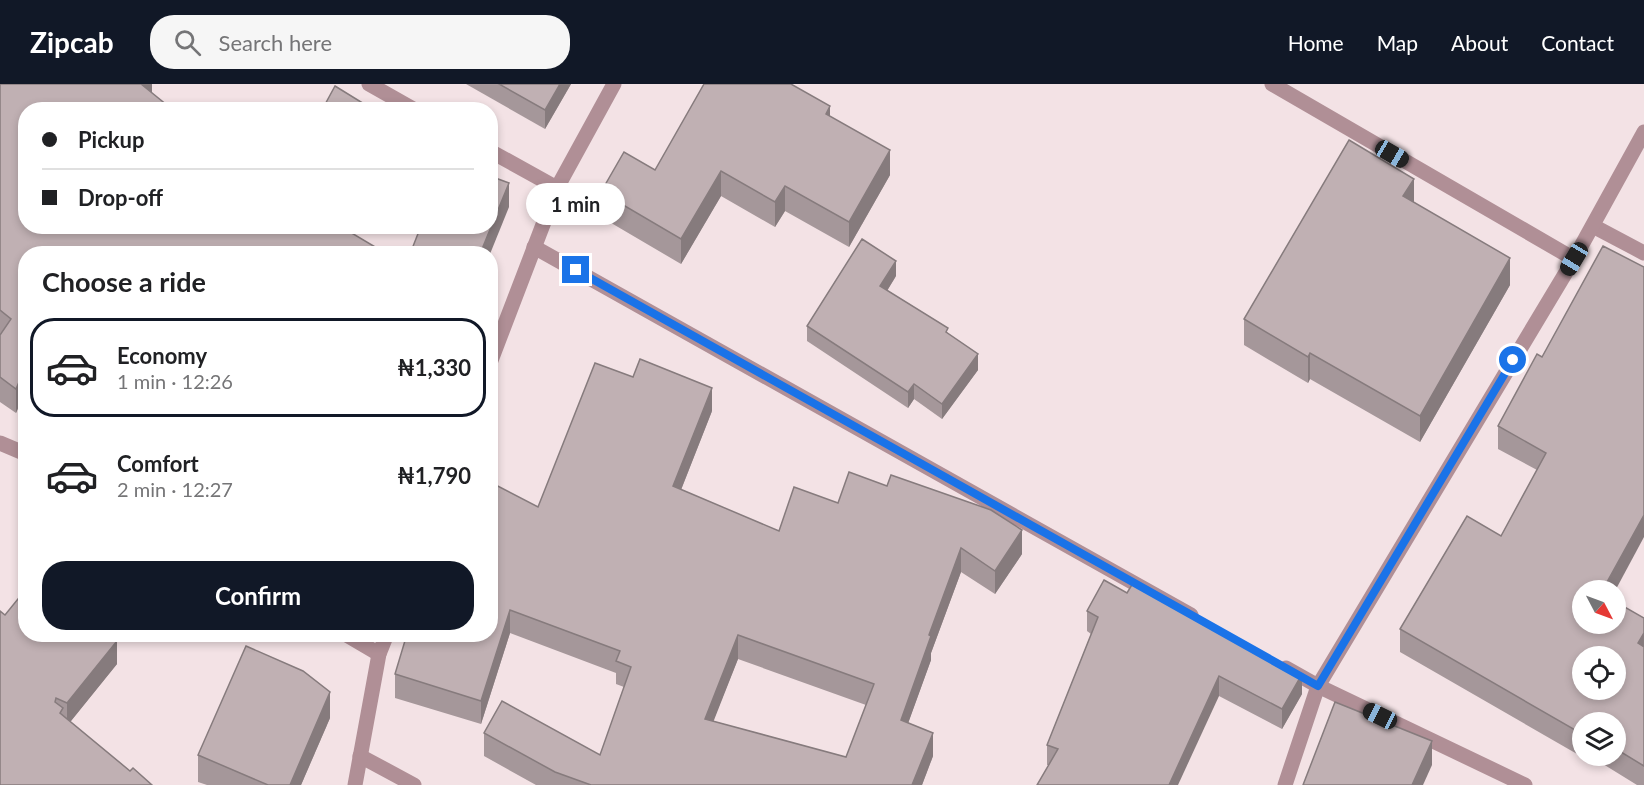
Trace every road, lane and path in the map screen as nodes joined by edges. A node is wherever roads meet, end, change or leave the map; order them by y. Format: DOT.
graph roads {
  1 [pos="369,84"];
  2 [pos="614,84"];
  3 [pos="1272,84"];
  4 [pos="401,102"];
  5 [pos="1644,132"];
  6 [pos="498,155"];
  7 [pos="557,188"];
  8 [pos="1593,226"];
  9 [pos="534,247"];
  10 [pos="1644,253"];
  11 [pos="1574,259"];
  12 [pos="498,342"];
  13 [pos="0,443"];
  14 [pos="18,451"];
  15 [pos="1203,622"];
  16 [pos="359,642"];
  17 [pos="384,642"];
  18 [pos="379,654"];
  19 [pos="1276,662"];
  20 [pos="1318,686"];
  21 [pos="360,756"];
  22 [pos="355,785"];
  23 [pos="414,785"];
  24 [pos="1285,785"];
  25 [pos="1525,785"];
  1 -- 4 [label="street"];
  2 -- 7 [label="street"];
  3 -- 11 [label="street"];
  5 -- 8 [label="street"];
  6 -- 7 [label="street"];
  7 -- 9 [label="street"];
  8 -- 10 [label="street"];
  8 -- 11 [label="street"];
  9 -- 12 [label="street"];
  9 -- 15 [label="street"];
  11 -- 20 [label="street"];
  13 -- 14 [label="street"];
  16 -- 18 [label="street"];
  17 -- 18 [label="street"];
  18 -- 21 [label="street"];
  19 -- 20 [label="street"];
  20 -- 24 [label="street"];
  20 -- 25 [label="street"];
  21 -- 22 [label="street"];
  21 -- 23 [label="street"];
}
